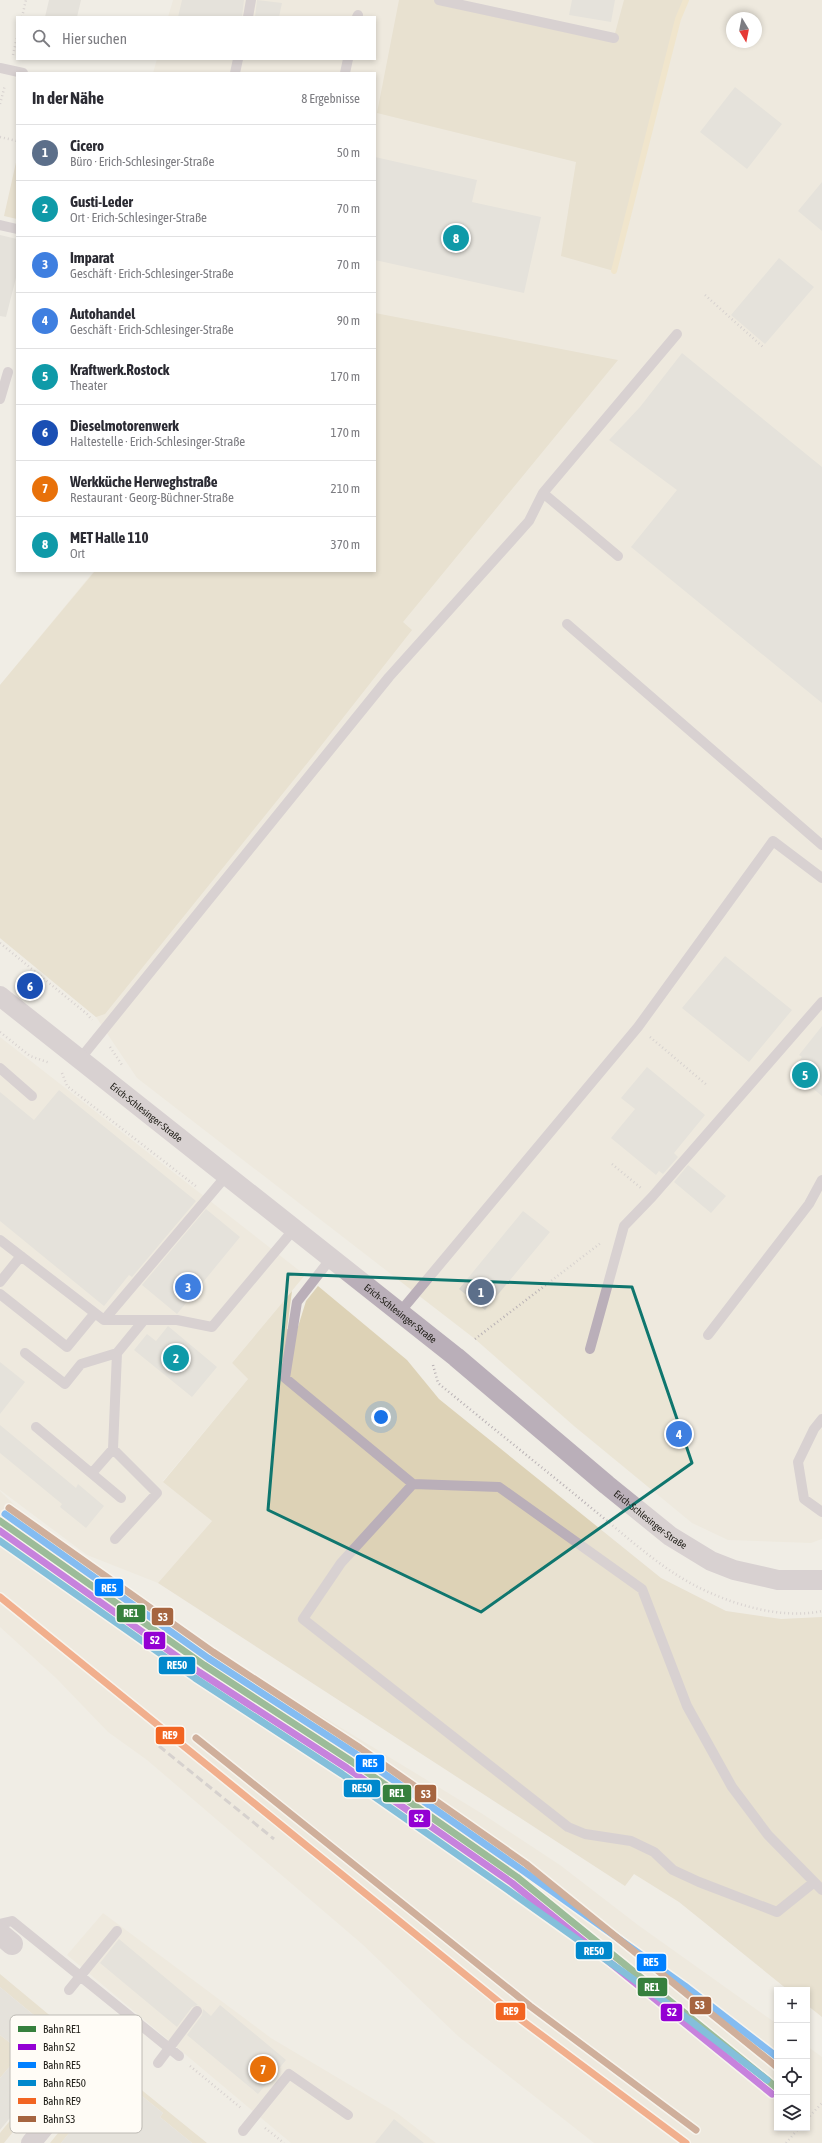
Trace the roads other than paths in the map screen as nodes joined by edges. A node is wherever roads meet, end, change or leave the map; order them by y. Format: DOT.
graph roads {
  1 [pos="252,0"];
  2 [pos="439,0"];
  3 [pos="248,16"];
  4 [pos="614,38"];
  5 [pos="238,60"];
  6 [pos="348,60"];
  7 [pos="0,68"];
  8 [pos="18,72"];
  9 [pos="235,72"];
  10 [pos="345,72"];
  11 [pos="0,225"];
  12 [pos="16,228"];
  13 [pos="677,334"];
  14 [pos="8,372"];
  15 [pos="0,399"];
  16 [pos="544,493"];
  17 [pos="618,556"];
  18 [pos="567,624"];
  19 [pos="822,845"];
  20 [pos="822,878"];
  21 [pos="0,996"];
  22 [pos="822,1002"];
  23 [pos="80,1059"];
  24 [pos="0,1068"];
  25 [pos="32,1096"];
  26 [pos="822,1180"];
  27 [pos="222,1181"];
  28 [pos="295,1228"];
  29 [pos="0,1240"];
  30 [pos="21,1256"];
  31 [pos="332,1257"];
  32 [pos="0,1282"];
  33 [pos="0,1294"];
  34 [pos="400,1312"];
  35 [pos="95,1313"];
  36 [pos="104,1320"];
  37 [pos="144,1320"];
  38 [pos="708,1335"];
  39 [pos="590,1348"];
  40 [pos="25,1353"];
  41 [pos="117,1353"];
  42 [pos="822,1419"];
  43 [pos="36,1427"];
  44 [pos="113,1449"];
  45 [pos="92,1473"];
  46 [pos="412,1484"];
  47 [pos="121,1498"];
  48 [pos="822,1512"];
  49 [pos="115,1539"];
  50 [pos="822,1580"];
  51 [pos="813,1883"];
  52 [pos="822,1890"];
  53 [pos="0,1924"];
  54 [pos="117,1931"];
  55 [pos="80,1976"];
  56 [pos="68,1990"];
  57 [pos="196,2011"];
  58 [pos="128,2015"];
  59 [pos="142,2027"];
  60 [pos="169,2049"];
  61 [pos="178,2056"];
  62 [pos="158,2063"];
  63 [pos="348,2115"];
  64 [pos="243,2131"];
  65 [pos="39,2133"];
  66 [pos="31,2143"];
  1 -- 3 [label="lane"];
  2 -- 4 [label="lane"];
  5 -- 9 [label="lane"];
  6 -- 10 [label="lane"];
  7 -- 8 [label="lane"];
  11 -- 12 [label="lane"];
  13 -- 16 [label="lane"];
  14 -- 15 [label="lane"];
  16 -- 17 [label="lane"];
  16 -- 23 [label="lane"];
  18 -- 19 [label="lane"];
  20 -- 34 [label="lane"];
  21 -- 23 [label="street, Erich-Schlesinger-Straße"];
  22 -- 39 [label="lane"];
  23 -- 27 [label="street, Erich-Schlesinger-Straße"];
  24 -- 25 [label="lane"];
  26 -- 38 [label="lane"];
  27 -- 28 [label="street, Erich-Schlesinger-Straße"];
  27 -- 36 [label="lane"];
  28 -- 31 [label="street, Erich-Schlesinger-Straße"];
  28 -- 37 [label="lane"];
  29 -- 30 [label="lane"];
  30 -- 32 [label="lane"];
  30 -- 35 [label="lane"];
  31 -- 34 [label="street, Erich-Schlesinger-Straße"];
  31 -- 46 [label="lane"];
  33 -- 35 [label="lane"];
  34 -- 50 [label="street, Erich-Schlesinger-Straße"];
  35 -- 36 [label="lane"];
  36 -- 37 [label="lane"];
  37 -- 41 [label="lane"];
  40 -- 41 [label="lane"];
  41 -- 44 [label="lane"];
  42 -- 48 [label="lane"];
  43 -- 45 [label="lane"];
  44 -- 45 [label="lane"];
  44 -- 49 [label="lane"];
  45 -- 47 [label="lane"];
  46 -- 51 [label="lane"];
  46 -- 51 [label="lane"];
  51 -- 52 [label="lane"];
  53 -- 55 [label="lane"];
  54 -- 55 [label="lane"];
  55 -- 56 [label="lane"];
  55 -- 58 [label="lane"];
  57 -- 60 [label="lane"];
  59 -- 60 [label="lane"];
  60 -- 61 [label="lane"];
  60 -- 62 [label="lane"];
  63 -- 64 [label="lane"];
  65 -- 66 [label="street"];
}
